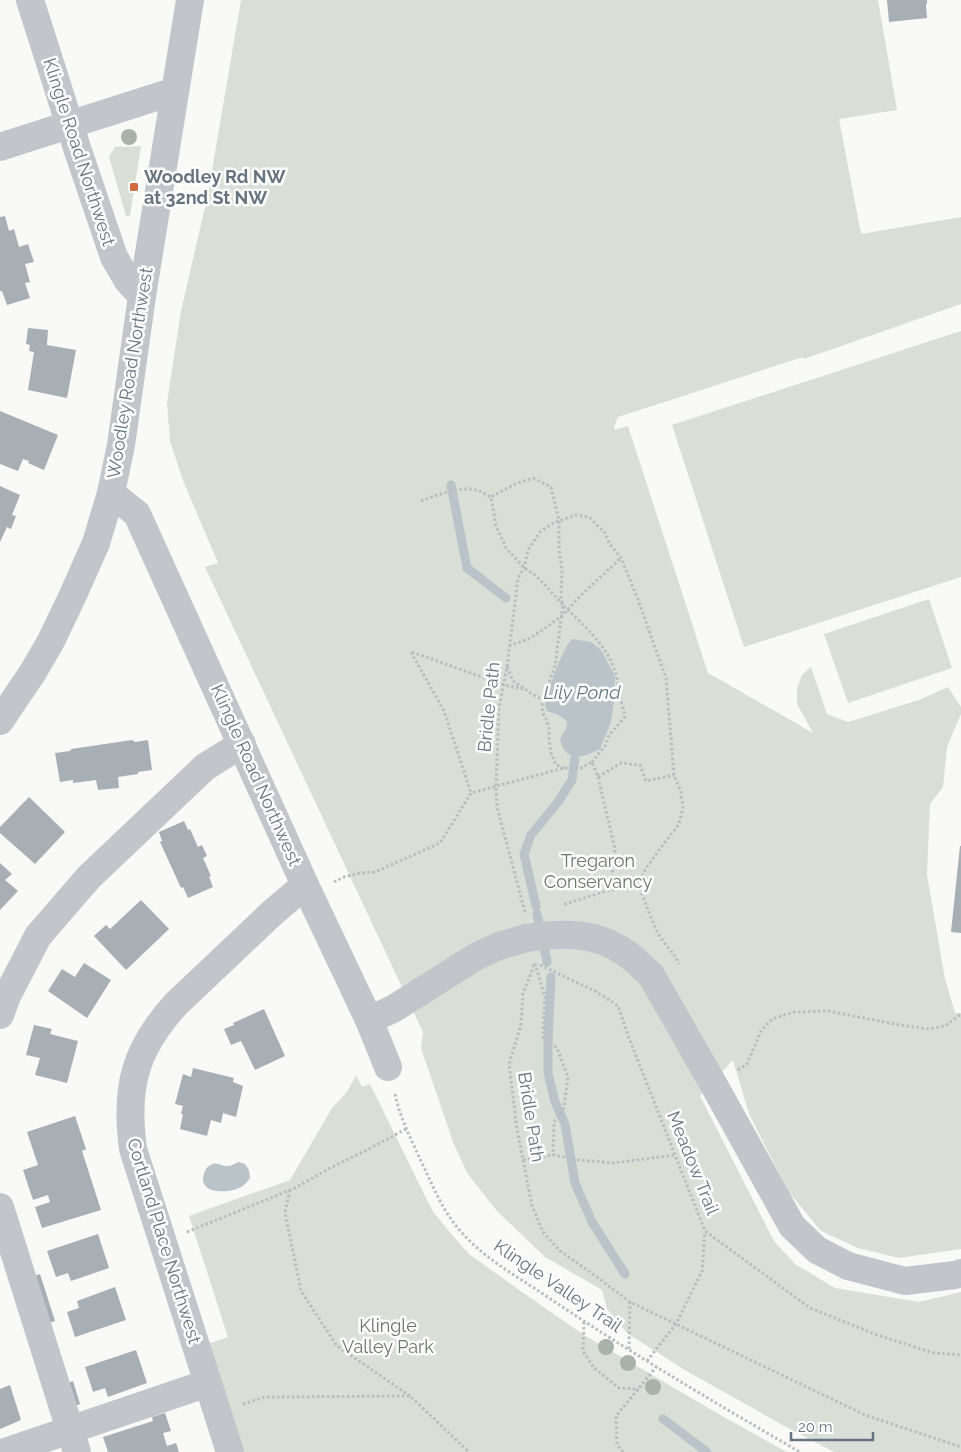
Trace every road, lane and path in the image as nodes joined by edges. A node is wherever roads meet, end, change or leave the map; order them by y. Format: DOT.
graph roads {
  1 [pos="30,0"];
  2 [pos="190,0"];
  3 [pos="175,91"];
  4 [pos="69,124"];
  5 [pos="0,147"];
  6 [pos="142,296"];
  7 [pos="111,492"];
  8 [pos="491,497"];
  9 [pos="421,501"];
  10 [pos="559,520"];
  11 [pos="621,558"];
  12 [pos="524,568"];
  13 [pos="563,605"];
  14 [pos="568,610"];
  15 [pos="562,616"];
  16 [pos="509,646"];
  17 [pos="507,667"];
  18 [pos="504,685"];
  19 [pos="523,689"];
  20 [pos="543,700"];
  21 [pos="0,722"];
  22 [pos="242,744"];
  23 [pos="592,762"];
  24 [pos="566,768"];
  25 [pos="674,775"];
  26 [pos="598,777"];
  27 [pos="496,787"];
  28 [pos="471,792"];
  29 [pos="334,883"];
  30 [pos="306,885"];
  31 [pos="610,890"];
  32 [pos="558,906"];
  33 [pos="532,910"];
  34 [pos="528,933"];
  35 [pos="961,1014"];
  36 [pos="0,1015"];
  37 [pos="369,1020"];
  38 [pos="388,1067"];
  39 [pos="716,1087"];
  40 [pos="406,1129"];
  41 [pos="553,1155"];
  42 [pos="675,1155"];
  43 [pos="523,1160"];
  44 [pos="290,1190"];
  45 [pos="0,1207"];
  46 [pos="705,1231"];
  47 [pos="186,1232"];
  48 [pos="961,1273"];
  49 [pos="630,1302"];
  50 [pos="584,1322"];
  51 [pos="676,1324"];
  52 [pos="629,1349"];
  53 [pos="961,1355"];
  54 [pos="647,1361"];
  55 [pos="657,1366"];
  56 [pos="208,1383"];
  57 [pos="639,1389"];
  58 [pos="410,1396"];
  59 [pos="243,1404"];
  60 [pos="74,1441"];
  61 [pos="961,1447"];
  62 [pos="5,1452"];
  63 [pos="230,1452"];
  64 [pos="469,1452"];
  65 [pos="623,1452"];
  66 [pos="800,1452"];
  1 -- 4 [label="street, Klingle Road Northwest"];
  2 -- 3 [label="street, Woodley Road Northwest"];
  3 -- 4 [label="street"];
  3 -- 6 [label="street, Woodley Road Northwest"];
  4 -- 5 [label="street"];
  4 -- 6 [label="street, Klingle Road Northwest"];
  6 -- 7 [label="street, Woodley Road Northwest"];
  7 -- 21 [label="street, Woodley Road Northwest"];
  7 -- 22 [label="street, Klingle Road Northwest"];
  8 -- 9 [label="path"];
  8 -- 10 [label="path"];
  8 -- 12 [label="path"];
  10 -- 11 [label="path, Bridle Path"];
  10 -- 12 [label="path, Bridle Path"];
  10 -- 13 [label="path"];
  11 -- 14 [label="path"];
  11 -- 25 [label="path"];
  12 -- 13 [label="path"];
  12 -- 16 [label="path, Bridle Path"];
  13 -- 14 [label="path"];
  13 -- 15 [label="path"];
  14 -- 15 [label="path"];
  14 -- 23 [label="path"];
  15 -- 16 [label="path"];
  15 -- 20 [label="path"];
  16 -- 17 [label="path, Bridle Path"];
  17 -- 18 [label="path, Bridle Path"];
  17 -- 19 [label="path"];
  18 -- 19 [label="path"];
  18 -- 27 [label="path, Bridle Path"];
  18 -- 28 [label="path"];
  19 -- 20 [label="path"];
  20 -- 24 [label="path"];
  22 -- 30 [label="street, Klingle Road Northwest"];
  22 -- 36 [label="street"];
  23 -- 24 [label="path"];
  23 -- 26 [label="path"];
  24 -- 27 [label="path"];
  25 -- 26 [label="path"];
  25 -- 31 [label="path"];
  26 -- 31 [label="path"];
  27 -- 28 [label="path"];
  27 -- 34 [label="path, Bridle Path"];
  28 -- 29 [label="path"];
  30 -- 37 [label="street, Klingle Road Northwest"];
  30 -- 56 [label="street, Cortland Place Northwest"];
  31 -- 32 [label="path"];
  33 -- 34 [label="path"];
  34 -- 37 [label="street"];
  34 -- 39 [label="street, bridge"];
  34 -- 41 [label="path"];
  34 -- 42 [label="path, Meadow Trail"];
  34 -- 43 [label="path, Bridle Path"];
  35 -- 39 [label="path"];
  37 -- 38 [label="street, Klingle Road Northwest"];
  38 -- 40 [label="path, Klingle Valley Trail"];
  39 -- 48 [label="street"];
  40 -- 44 [label="path"];
  40 -- 50 [label="path, Klingle Valley Trail"];
  41 -- 42 [label="path"];
  41 -- 43 [label="path"];
  42 -- 46 [label="path, Meadow Trail"];
  43 -- 49 [label="path, Bridle Path"];
  44 -- 47 [label="path"];
  44 -- 58 [label="path"];
  45 -- 60 [label="street"];
  46 -- 51 [label="path"];
  46 -- 53 [label="path, Meadow Trail"];
  49 -- 51 [label="path, Bridle Path"];
  49 -- 52 [label="path"];
  50 -- 52 [label="path, Klingle Valley Trail"];
  50 -- 57 [label="path"];
  51 -- 54 [label="path"];
  51 -- 61 [label="path, Bridle Path"];
  52 -- 54 [label="path, Klingle Valley Trail"];
  54 -- 55 [label="path, Klingle Valley Trail"];
  55 -- 57 [label="path"];
  55 -- 66 [label="path, Klingle Valley Trail"];
  56 -- 60 [label="street"];
  56 -- 63 [label="street, Cortland Place Northwest"];
  57 -- 65 [label="path"];
  58 -- 59 [label="path"];
  58 -- 64 [label="path"];
  60 -- 62 [label="street"];
}
